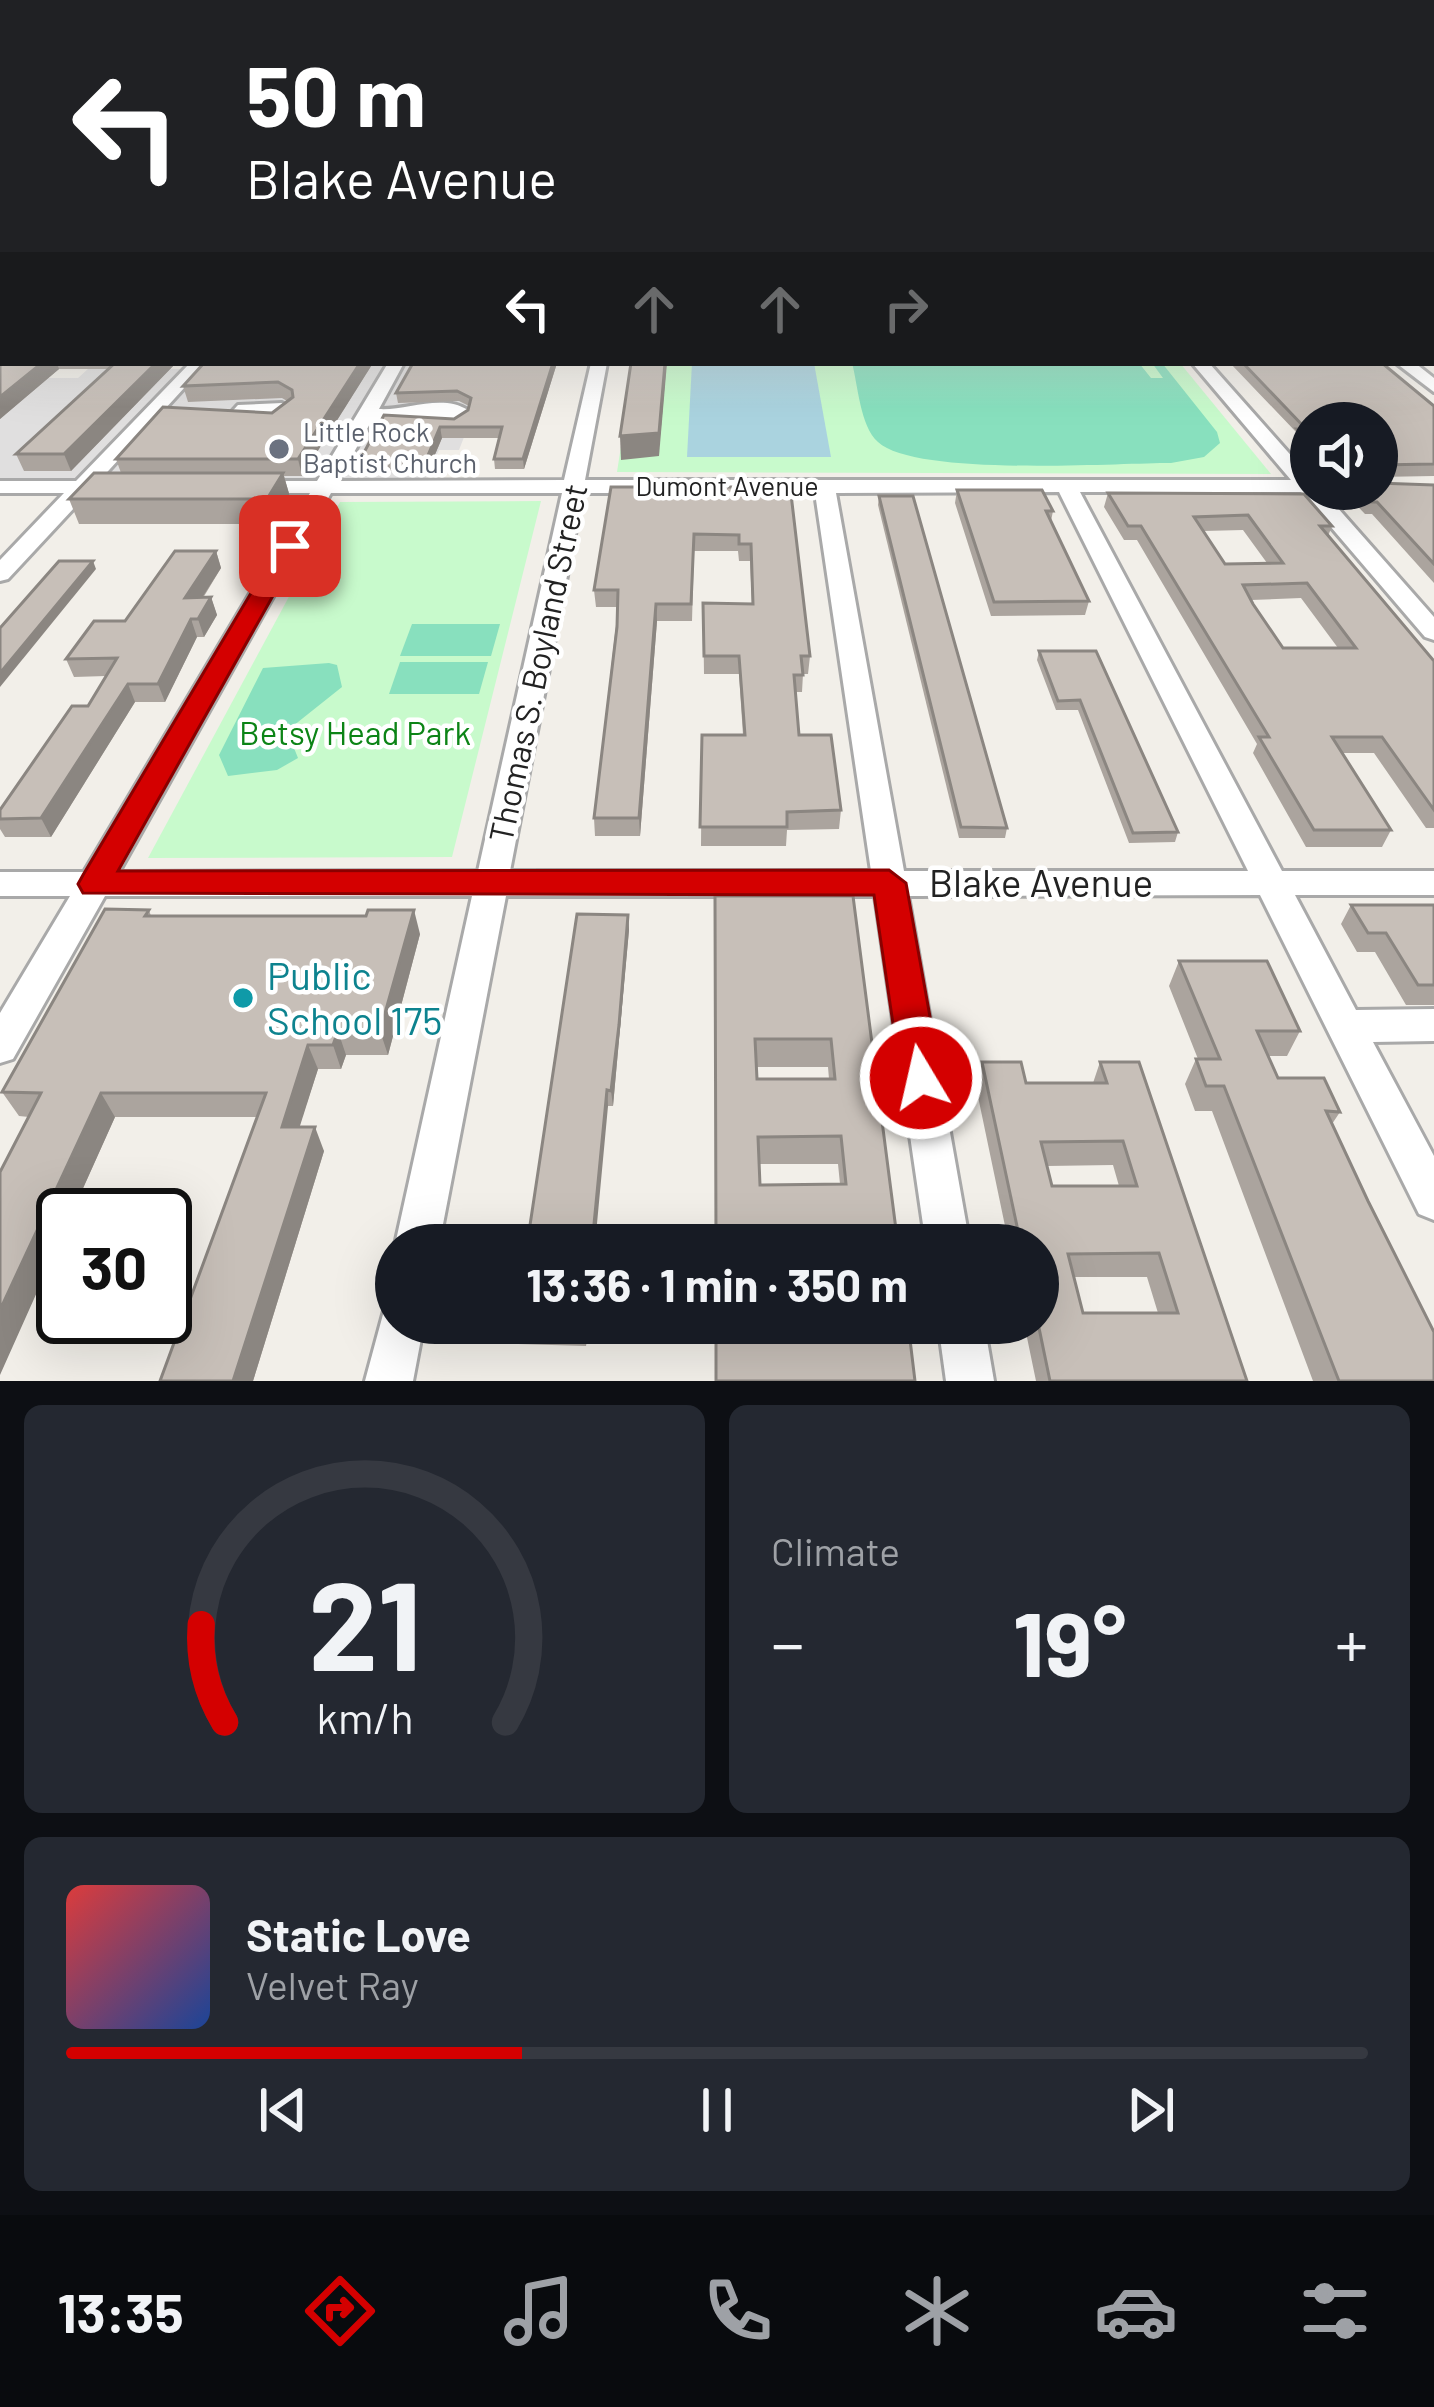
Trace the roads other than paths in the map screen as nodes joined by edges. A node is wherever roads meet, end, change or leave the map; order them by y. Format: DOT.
graph roads {
  1 [pos="197,366"];
  2 [pos="394,366"];
  3 [pos="598,366"];
  4 [pos="1203,366"];
  5 [pos="1408,366"];
  6 [pos="1434,387"];
  7 [pos="216,413"];
  8 [pos="238,413"];
  9 [pos="367,414"];
  10 [pos="400,414"];
  11 [pos="1290,465"];
  12 [pos="1066,486"];
  13 [pos="1290,486"];
  14 [pos="0,487"];
  15 [pos="82,487"];
  16 [pos="151,487"];
  17 [pos="239,487"];
  18 [pos="324,487"];
  19 [pos="574,487"];
  20 [pos="825,487"];
  21 [pos="1330,510"];
  22 [pos="0,574"];
  23 [pos="1434,632"];
  24 [pos="889,883"];
  25 [pos="1271,883"];
  26 [pos="1434,883"];
  27 [pos="0,884"];
  28 [pos="94,884"];
  29 [pos="492,884"];
  30 [pos="1434,1025"];
  31 [pos="1345,1026"];
  32 [pos="0,1047"];
  33 [pos="1434,1199"];
  34 [pos="421,1224"];
  35 [pos="945,1224"];
  36 [pos="397,1344"];
  37 [pos="964,1344"];
  38 [pos="389,1381"];
  39 [pos="970,1381"];
  1 -- 15 [label="street"];
  2 -- 9 [label="street"];
  3 -- 19 [label="street, Thomas S. Boyland Street"];
  4 -- 11 [label="street"];
  5 -- 6 [label="street"];
  7 -- 8 [label="street"];
  9 -- 10 [label="street"];
  9 -- 18 [label="street"];
  12 -- 13 [label="street, Dumont Avenue"];
  12 -- 20 [label="street, Dumont Avenue"];
  12 -- 25 [label="street"];
  14 -- 15 [label="street"];
  15 -- 16 [label="street"];
  15 -- 22 [label="street"];
  17 -- 18 [label="street, Dumont Avenue"];
  18 -- 19 [label="street, Dumont Avenue"];
  18 -- 28 [label="street"];
  19 -- 20 [label="street, Dumont Avenue"];
  19 -- 29 [label="street, Thomas S. Boyland Street"];
  20 -- 24 [label="street"];
  21 -- 23 [label="street"];
  24 -- 25 [label="street, Blake Avenue"];
  24 -- 29 [label="street, Blake Avenue"];
  24 -- 35 [label="street"];
  25 -- 26 [label="street, Blake Avenue"];
  25 -- 31 [label="street"];
  27 -- 28 [label="street, Blake Avenue"];
  28 -- 29 [label="street, Blake Avenue"];
  28 -- 32 [label="street"];
  29 -- 34 [label="street, Thomas S. Boyland Street"];
  30 -- 31 [label="street"];
  31 -- 33 [label="street"];
  36 -- 38 [label="street"];
  37 -- 39 [label="street"];
}
